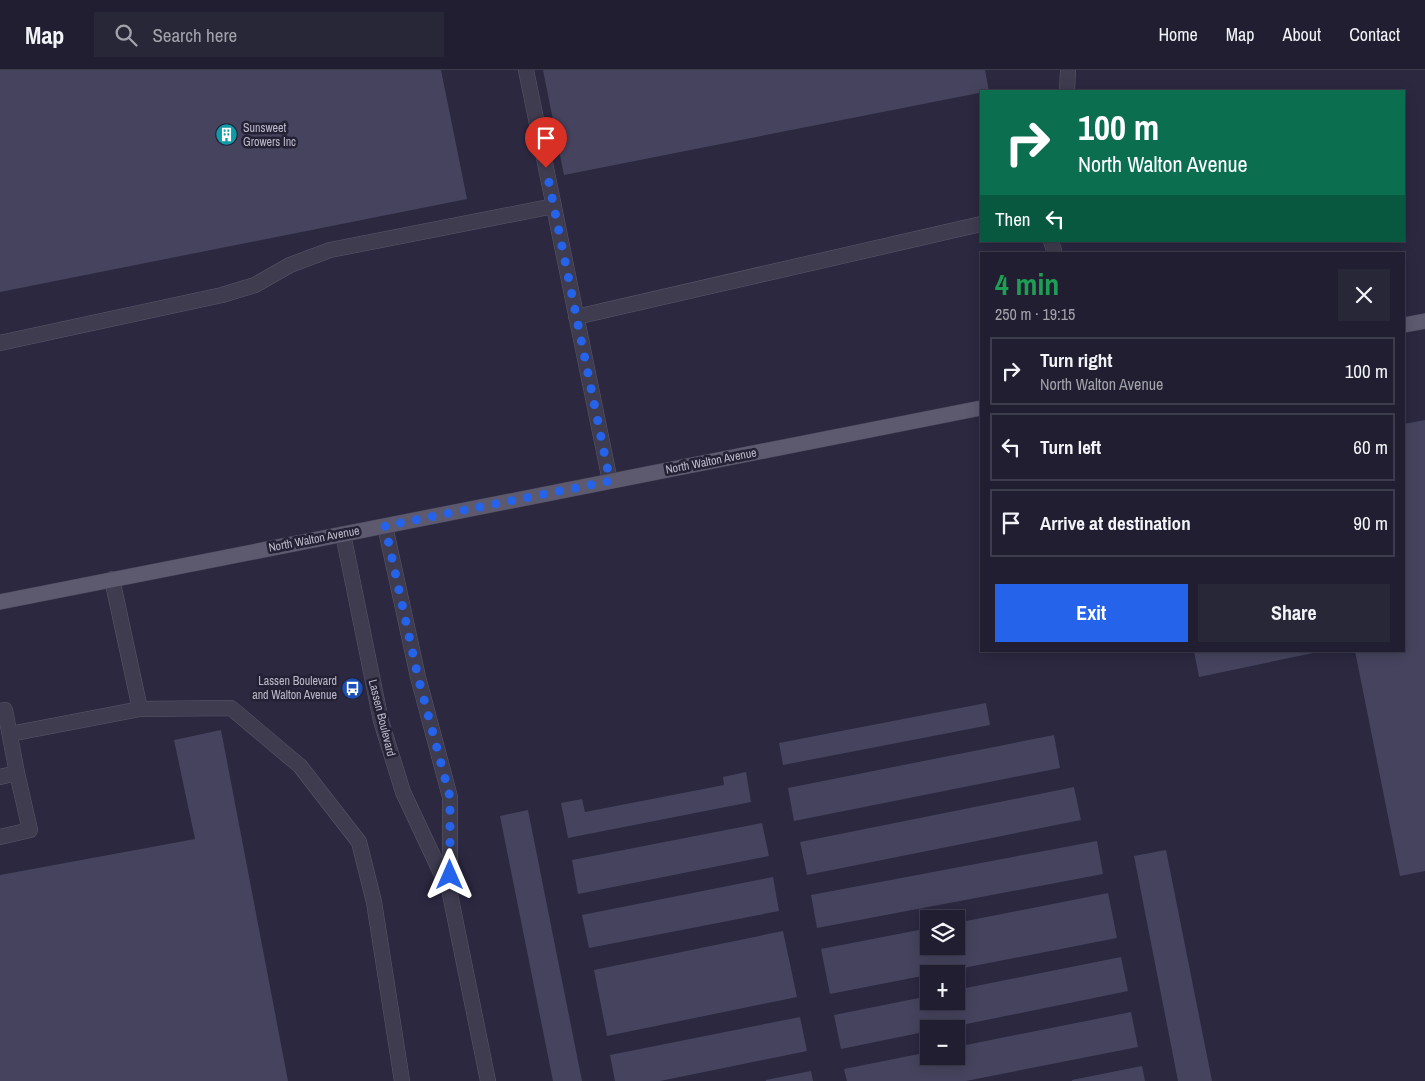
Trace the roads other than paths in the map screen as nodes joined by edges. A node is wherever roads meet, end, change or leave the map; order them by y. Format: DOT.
graph roads {
  1 [pos="526,70"];
  2 [pos="1068,70"];
  3 [pos="1067,90"];
  4 [pos="554,206"];
  5 [pos="980,224"];
  6 [pos="576,317"];
  7 [pos="1425,321"];
  8 [pos="1405,325"];
  9 [pos="0,343"];
  10 [pos="980,408"];
  11 [pos="610,481"];
  12 [pos="385,526"];
  13 [pos="343,534"];
  14 [pos="112,580"];
  15 [pos="0,602"];
  16 [pos="140,709"];
  17 [pos="2,710"];
  18 [pos="10,734"];
  19 [pos="17,773"];
  20 [pos="0,777"];
  21 [pos="0,837"];
  22 [pos="450,894"];
  23 [pos="402,1081"];
  24 [pos="488,1081"];
  1 -- 4 [label="street"];
  2 -- 3 [label="street"];
  4 -- 6 [label="street"];
  4 -- 9 [label="street"];
  5 -- 6 [label="street"];
  6 -- 11 [label="street"];
  7 -- 8 [label="main road"];
  10 -- 11 [label="main road, North Walton Avenue"];
  11 -- 12 [label="main road, North Walton Avenue"];
  12 -- 13 [label="main road, North Walton Avenue"];
  12 -- 22 [label="street, Lassen Boulevard"];
  13 -- 14 [label="main road, North Walton Avenue"];
  13 -- 22 [label="street, Lassen Boulevard"];
  14 -- 15 [label="main road, North Walton Avenue"];
  14 -- 16 [label="street"];
  16 -- 18 [label="street"];
  16 -- 23 [label="street"];
  17 -- 18 [label="street"];
  18 -- 19 [label="street"];
  19 -- 20 [label="street"];
  19 -- 21 [label="street"];
  22 -- 24 [label="street, Lassen Boulevard"];
}
